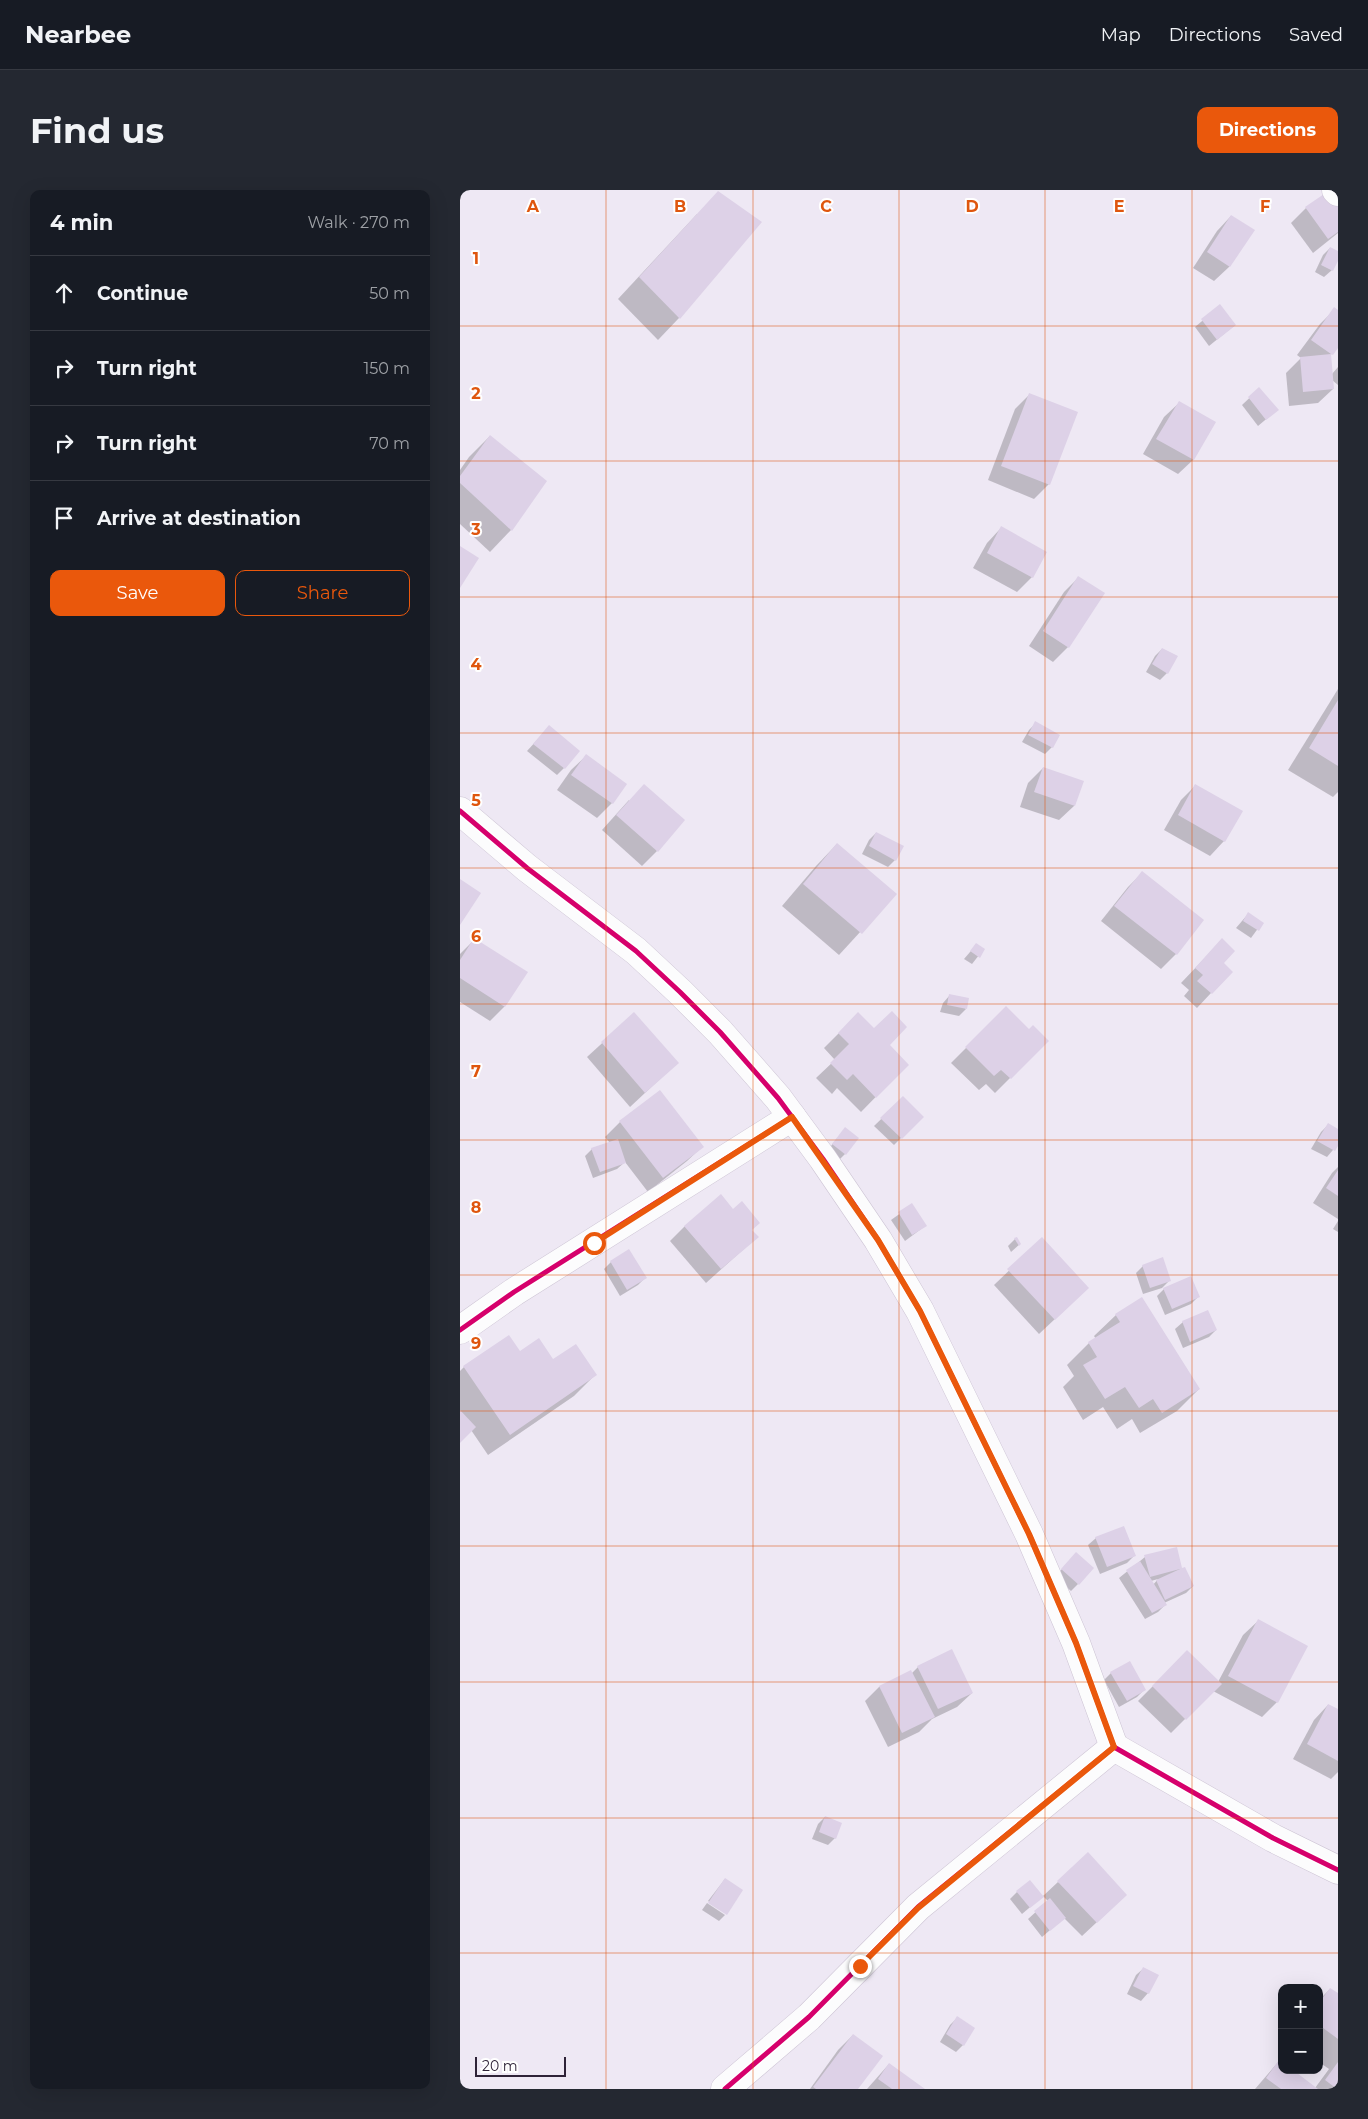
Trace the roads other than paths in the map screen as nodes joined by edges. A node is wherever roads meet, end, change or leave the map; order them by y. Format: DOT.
graph roads {
  1 [pos="460,810"];
  2 [pos="792,1117"];
  3 [pos="460,1330"];
  4 [pos="1114,1747"];
  5 [pos="1338,1870"];
  6 [pos="725,2089"];
  1 -- 2 [label="street"];
  2 -- 3 [label="street"];
  2 -- 4 [label="street"];
  4 -- 5 [label="street"];
  4 -- 6 [label="street"];
}
